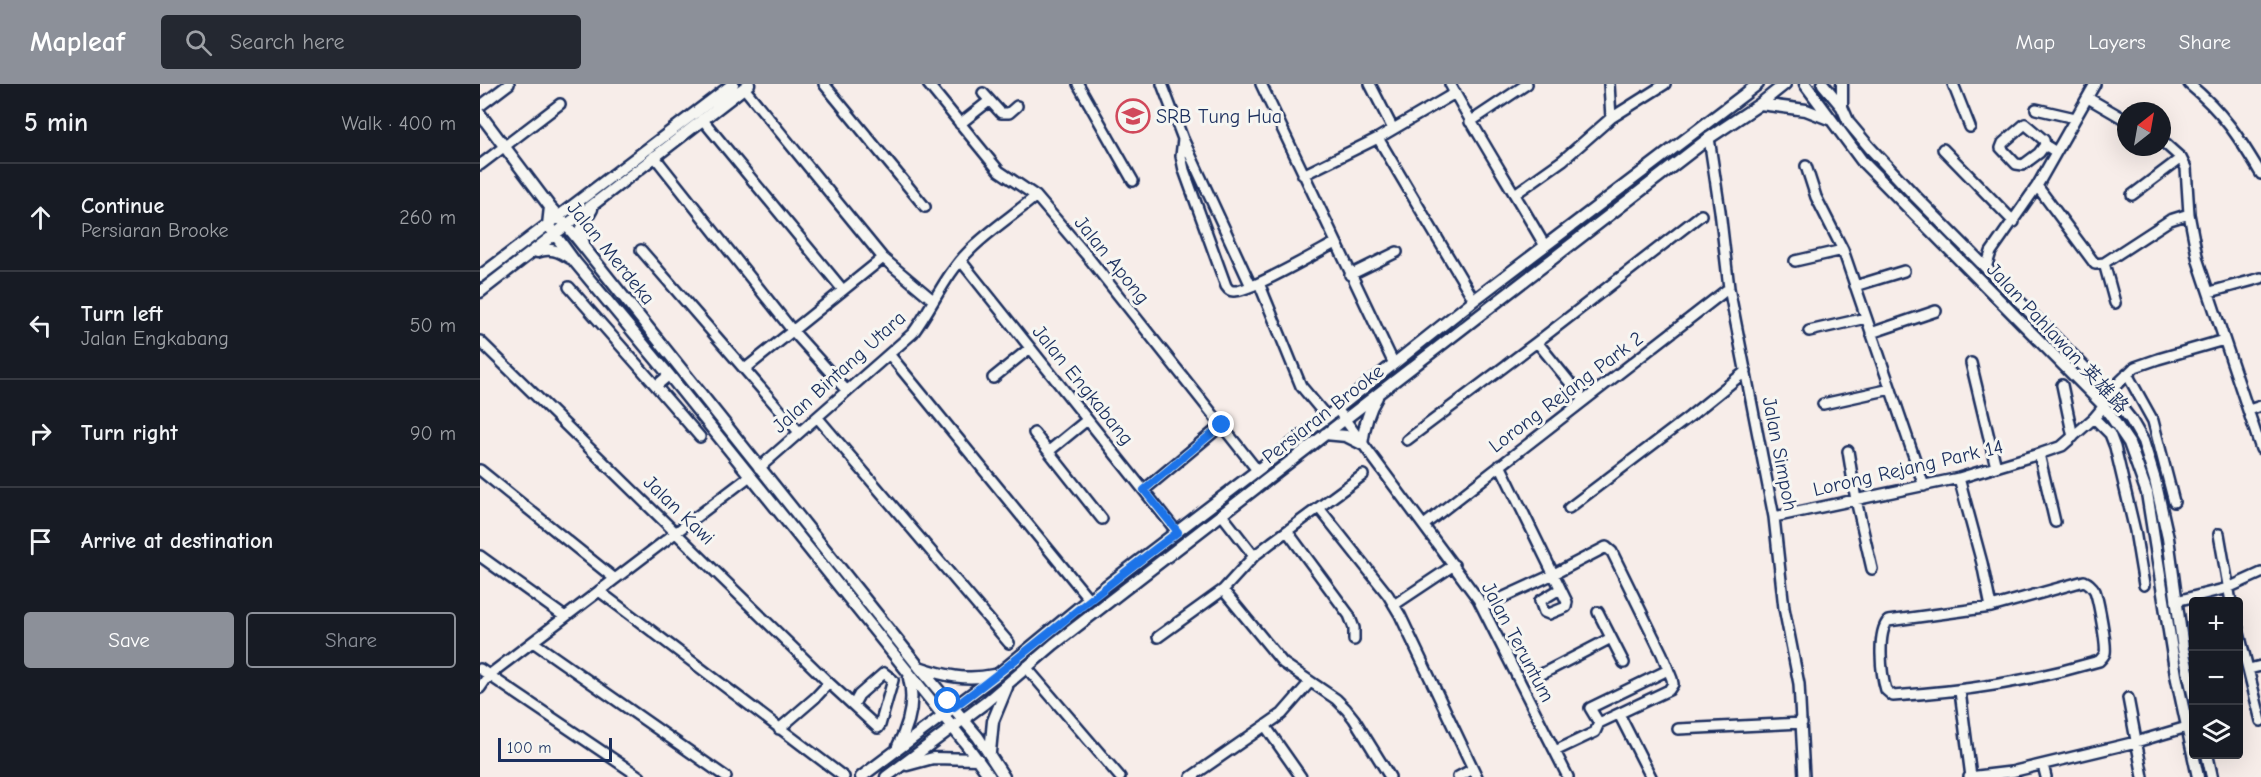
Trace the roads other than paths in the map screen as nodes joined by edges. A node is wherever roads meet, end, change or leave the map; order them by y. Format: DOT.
graph roads {
  1 [pos="508,84"];
  2 [pos="824,84"];
  3 [pos="928,84"];
  4 [pos="1078,84"];
  5 [pos="1162,84"];
  6 [pos="1261,84"];
  7 [pos="1370,84"];
  8 [pos="1449,84"];
  9 [pos="1527,84"];
  10 [pos="1609,84"];
  11 [pos="1665,84"];
  12 [pos="1751,84"];
  13 [pos="1758,84"];
  14 [pos="1785,84"];
  15 [pos="1805,84"];
  16 [pos="1823,84"];
  17 [pos="1842,84"];
  18 [pos="1953,84"];
  19 [pos="2095,84"];
  20 [pos="2189,84"];
  21 [pos="742,85"];
  22 [pos="1455,93"];
  23 [pos="1744,96"];
  24 [pos="2088,98"];
  25 [pos="560,104"];
  26 [pos="1760,104"];
  27 [pos="480,106"];
  28 [pos="1017,106"];
  29 [pos="1842,106"];
  30 [pos="2036,109"];
  31 [pos="480,114"];
  32 [pos="2117,115"];
  33 [pos="1611,118"];
  34 [pos="2075,118"];
  35 [pos="702,119"];
  36 [pos="1830,119"];
  37 [pos="1470,122"];
  38 [pos="960,124"];
  39 [pos="1970,127"];
  40 [pos="1393,129"];
  41 [pos="1378,138"];
  42 [pos="1709,138"];
  43 [pos="1183,139"];
  44 [pos="2045,145"];
  45 [pos="504,147"];
  46 [pos="1943,149"];
  47 [pos="2171,149"];
  48 [pos="2056,152"];
  49 [pos="654,156"];
  50 [pos="2181,158"];
  51 [pos="480,165"];
  52 [pos="1806,166"];
  53 [pos="2261,174"];
  54 [pos="1303,175"];
  55 [pos="1133,181"];
  56 [pos="2037,186"];
  57 [pos="1515,194"];
  58 [pos="2132,195"];
  59 [pos="1036,196"];
  60 [pos="596,201"];
  61 [pos="550,207"];
  62 [pos="925,207"];
  63 [pos="2189,214"];
  64 [pos="1701,215"];
  65 [pos="560,216"];
  66 [pos="2014,222"];
  67 [pos="548,225"];
  68 [pos="567,226"];
  69 [pos="555,235"];
  70 [pos="1335,243"];
  71 [pos="1545,246"];
  72 [pos="641,250"];
  73 [pos="1843,250"];
  74 [pos="587,252"];
  75 [pos="1397,252"];
  76 [pos="1991,252"];
  77 [pos="1971,253"];
  78 [pos="528,256"];
  79 [pos="883,258"];
  80 [pos="961,261"];
  81 [pos="1795,261"];
  82 [pos="575,262"];
  83 [pos="2104,264"];
  84 [pos="1986,268"];
  85 [pos="1904,271"];
  86 [pos="1350,275"];
  87 [pos="480,276"];
  88 [pos="2261,278"];
  89 [pos="1255,284"];
  90 [pos="1855,286"];
  91 [pos="569,287"];
  92 [pos="1729,288"];
  93 [pos="843,290"];
  94 [pos="480,292"];
  95 [pos="2210,292"];
  96 [pos="933,300"];
  97 [pos="1474,300"];
  98 [pos="2115,303"];
  99 [pos="1936,311"];
  100 [pos="1866,318"];
  101 [pos="792,330"];
  102 [pos="1809,331"];
  103 [pos="1871,333"];
  104 [pos="2224,340"];
  105 [pos="480,341"];
  106 [pos="1537,342"];
  107 [pos="1030,348"];
  108 [pos="889,354"];
  109 [pos="1971,363"];
  110 [pos="1394,364"];
  111 [pos="745,369"];
  112 [pos="1746,371"];
  113 [pos="2127,374"];
  114 [pos="669,375"];
  115 [pos="993,378"];
  116 [pos="2062,385"];
  117 [pos="656,386"];
  118 [pos="1891,389"];
  119 [pos="847,392"];
  120 [pos="2109,392"];
  121 [pos="1379,394"];
  122 [pos="1584,400"];
  123 [pos="1823,404"];
  124 [pos="2104,406"];
  125 [pos="2261,406"];
  126 [pos="1337,409"];
  127 [pos="2249,410"];
  128 [pos="817,417"];
  129 [pos="1327,417"];
  130 [pos="2094,418"];
  131 [pos="1088,420"];
  132 [pos="1345,420"];
  133 [pos="1222,425"];
  134 [pos="799,432"];
  135 [pos="1034,433"];
  136 [pos="1325,434"];
  137 [pos="700,437"];
  138 [pos="2073,438"];
  139 [pos="1407,440"];
  140 [pos="1362,444"];
  141 [pos="2261,449"];
  142 [pos="1848,451"];
  143 [pos="1049,452"];
  144 [pos="2039,454"];
  145 [pos="1500,465"];
  146 [pos="1996,467"];
  147 [pos="480,470"];
  148 [pos="1257,470"];
  149 [pos="754,472"];
  150 [pos="1363,475"];
  151 [pos="1959,478"];
  152 [pos="1924,486"];
  153 [pos="1144,490"];
  154 [pos="1856,500"];
  155 [pos="2175,502"];
  156 [pos="1319,508"];
  157 [pos="1569,508"];
  158 [pos="1222,515"];
  159 [pos="1774,517"];
  160 [pos="1102,519"];
  161 [pos="2055,522"];
  162 [pos="1424,525"];
  163 [pos="1287,531"];
  164 [pos="676,532"];
  165 [pos="1178,532"];
  166 [pos="2219,534"];
  167 [pos="480,556"];
  168 [pos="1254,556"];
  169 [pos="1454,565"];
  170 [pos="1872,569"];
  171 [pos="2261,573"];
  172 [pos="1554,574"];
  173 [pos="615,579"];
  174 [pos="2144,585"];
  175 [pos="2228,588"];
  176 [pos="1560,589"];
  177 [pos="1223,590"];
  178 [pos="599,591"];
  179 [pos="2230,597"];
  180 [pos="1089,599"];
  181 [pos="2176,601"];
  182 [pos="1394,605"];
  183 [pos="1482,607"];
  184 [pos="1991,607"];
  185 [pos="1598,612"];
  186 [pos="565,617"];
  187 [pos="1158,637"];
  188 [pos="1611,638"];
  189 [pos="1354,640"];
  190 [pos="532,642"];
  191 [pos="1009,643"];
  192 [pos="2243,647"];
  193 [pos="1624,663"];
  194 [pos="2261,666"];
  195 [pos="919,667"];
  196 [pos="1026,667"];
  197 [pos="480,669"];
  198 [pos="2249,669"];
  199 [pos="1668,670"];
  200 [pos="998,674"];
  201 [pos="489,675"];
  202 [pos="909,675"];
  203 [pos="1536,677"];
  204 [pos="2189,678"];
  205 [pos="1010,682"];
  206 [pos="1310,682"];
  207 [pos="829,683"];
  208 [pos="480,688"];
  209 [pos="1960,691"];
  210 [pos="2128,698"];
  211 [pos="854,704"];
  212 [pos="954,707"];
  213 [pos="1619,714"];
  214 [pos="942,716"];
  215 [pos="963,718"];
  216 [pos="2261,721"];
  217 [pos="1599,723"];
  218 [pos="1802,723"];
  219 [pos="1266,727"];
  220 [pos="2187,727"];
  221 [pos="952,728"];
  222 [pos="779,729"];
  223 [pos="1678,729"];
  224 [pos="2136,742"];
  225 [pos="896,749"];
  226 [pos="1555,751"];
  227 [pos="990,752"];
  228 [pos="978,759"];
  229 [pos="2207,759"];
  230 [pos="2043,765"];
  231 [pos="900,766"];
  232 [pos="1205,773"];
  233 [pos="1475,773"];
  234 [pos="2011,775"];
  235 [pos="640,777"];
  236 [pos="726,777"];
  237 [pos="844,777"];
  238 [pos="861,777"];
  239 [pos="886,777"];
  240 [pos="990,777"];
  241 [pos="1004,777"];
  242 [pos="1120,777"];
  243 [pos="1191,777"];
  244 [pos="1301,777"];
  245 [pos="1390,777"];
  246 [pos="1458,777"];
  247 [pos="1568,777"];
  248 [pos="1651,777"];
  249 [pos="1804,777"];
  250 [pos="1970,777"];
  251 [pos="2046,777"];
  252 [pos="2143,777"];
  253 [pos="2198,777"];
  254 [pos="2212,777"];
  1 -- 27 [label="street"];
  2 -- 62 [label="street"];
  3 -- 38 [label="street, Jalan Apong"];
  4 -- 55 [label="street"];
  5 -- 43 [label="street"];
  6 -- 54 [label="street"];
  7 -- 40 [label="street"];
  8 -- 22 [label="street"];
  9 -- 37 [label="street"];
  10 -- 33 [label="street"];
  11 -- 33 [label="street"];
  12 -- 23 [label="main road"];
  13 -- 23 [label="main road, Persiaran Brooke"];
  14 -- 26 [label="main road, Persiaran Brooke"];
  15 -- 36 [label="main road, Jalan Pahlawan 英雄路"];
  16 -- 29 [label="main road, Jalan Pahlawan 英雄路"];
  17 -- 29 [label="main road"];
  18 -- 39 [label="street"];
  19 -- 24 [label="street"];
  20 -- 53 [label="street"];
  21 -- 35 [label="main road"];
  21 -- 65 [label="main road"];
  21 -- 79 [label="street"];
  22 -- 37 [label="street"];
  22 -- 40 [label="street"];
  23 -- 71 [label="main road, Persiaran Brooke"];
  24 -- 32 [label="street"];
  24 -- 34 [label="street"];
  25 -- 45 [label="street"];
  26 -- 36 [label="main road"];
  26 -- 42 [label="main road, Persiaran Brooke"];
  28 -- 38 [label="street"];
  29 -- 77 [label="main road, Jalan Pahlawan 英雄路"];
  30 -- 34 [label="street"];
  31 -- 45 [label="main road"];
  33 -- 57 [label="street"];
  34 -- 48 [label="street"];
  35 -- 49 [label="main road"];
  35 -- 93 [label="street"];
  36 -- 124 [label="main road, Jalan Pahlawan 英雄路"];
  37 -- 57 [label="street"];
  38 -- 59 [label="street, Jalan Apong"];
  40 -- 41 [label="street"];
  41 -- 54 [label="street"];
  41 -- 97 [label="street"];
  42 -- 92 [label="street, Jalan Simpoh"];
  42 -- 121 [label="main road, Persiaran Brooke"];
  43 -- 89 [label="street"];
  43 -- 89 [label="street"];
  44 -- 44 [label="street"];
  44 -- 48 [label="street"];
  45 -- 51 [label="street"];
  45 -- 61 [label="main road"];
  46 -- 66 [label="street"];
  47 -- 50 [label="street"];
  48 -- 56 [label="street"];
  49 -- 60 [label="main road"];
  49 -- 101 [label="street"];
  50 -- 58 [label="street"];
  50 -- 63 [label="street"];
  52 -- 73 [label="street"];
  54 -- 70 [label="street"];
  56 -- 66 [label="street"];
  56 -- 83 [label="street"];
  57 -- 71 [label="street"];
  59 -- 80 [label="street, Jalan Bintang Utara"];
  59 -- 133 [label="street, Jalan Apong"];
  60 -- 68 [label="main road"];
  60 -- 74 [label="main road"];
  61 -- 65 [label="main road, Jalan Merdeka"];
  61 -- 67 [label="main road, Jalan Merdeka"];
  63 -- 83 [label="street"];
  63 -- 95 [label="street"];
  64 -- 106 [label="street"];
  65 -- 67 [label="main road"];
  65 -- 68 [label="main road, Jalan Merdeka"];
  66 -- 76 [label="street"];
  67 -- 69 [label="main road, Jalan Merdeka"];
  67 -- 87 [label="main road"];
  68 -- 69 [label="main road"];
  68 -- 74 [label="main road, Jalan Merdeka"];
  69 -- 78 [label="main road"];
  69 -- 82 [label="main road, Jalan Merdeka"];
  70 -- 86 [label="street"];
  70 -- 89 [label="street"];
  71 -- 97 [label="main road, Persiaran Brooke"];
  72 -- 111 [label="street"];
  73 -- 81 [label="street"];
  73 -- 90 [label="street"];
  74 -- 149 [label="main road, Jalan Merdeka"];
  75 -- 86 [label="street"];
  76 -- 77 [label="street"];
  76 -- 84 [label="street"];
  77 -- 84 [label="main road, Jalan Pahlawan 英雄路"];
  78 -- 82 [label="main road"];
  78 -- 94 [label="main road"];
  79 -- 93 [label="street"];
  79 -- 96 [label="street"];
  80 -- 96 [label="street, Jalan Bintang Utara"];
  80 -- 107 [label="street, Jalan Engkabang"];
  82 -- 114 [label="main road, Jalan Merdeka"];
  83 -- 98 [label="street"];
  84 -- 120 [label="main road, Jalan Pahlawan 英雄路"];
  85 -- 90 [label="street"];
  86 -- 110 [label="street"];
  88 -- 95 [label="street"];
  89 -- 129 [label="street"];
  90 -- 100 [label="street"];
  91 -- 117 [label="street"];
  92 -- 112 [label="street, Jalan Simpoh"];
  92 -- 122 [label="street, Lorong Rejang Park 2"];
  93 -- 101 [label="street"];
  95 -- 104 [label="street"];
  96 -- 108 [label="street, Jalan Bintang Utara"];
  97 -- 110 [label="main road, Persiaran Brooke"];
  99 -- 103 [label="street"];
  100 -- 102 [label="street"];
  100 -- 103 [label="street"];
  101 -- 111 [label="street"];
  101 -- 119 [label="street"];
  103 -- 118 [label="street"];
  104 -- 113 [label="street"];
  104 -- 127 [label="street"];
  105 -- 164 [label="street, Jalan Kawi"];
  106 -- 122 [label="street"];
  106 -- 139 [label="street"];
  107 -- 115 [label="street"];
  107 -- 131 [label="street, Jalan Engkabang"];
  108 -- 119 [label="street, Jalan Bintang Utara"];
  108 -- 180 [label="street"];
  109 -- 146 [label="street"];
  110 -- 126 [label="main road, Persiaran Brooke"];
  111 -- 134 [label="street"];
  112 -- 157 [label="street"];
  112 -- 159 [label="street, Jalan Simpoh"];
  113 -- 120 [label="street"];
  113 -- 155 [label="street"];
  114 -- 117 [label="street"];
  114 -- 149 [label="main road, Jalan Merdeka"];
  116 -- 138 [label="street"];
  117 -- 137 [label="street"];
  118 -- 123 [label="street"];
  118 -- 152 [label="street"];
  119 -- 128 [label="street, Jalan Bintang Utara"];
  120 -- 181 [label="main road, Jalan Pahlawan 英雄路"];
  121 -- 132 [label="main road, Persiaran Brooke"];
  121 -- 140 [label="main road"];
  122 -- 145 [label="street, Lorong Rejang Park 2"];
  124 -- 130 [label="street, Lorong Rejang Park 14"];
  124 -- 220 [label="main road, Jalan Pahlawan 英雄路"];
  125 -- 127 [label="street"];
  126 -- 129 [label="main road, Persiaran Brooke"];
  126 -- 132 [label="street, Jalan Teruntum"];
  127 -- 141 [label="street"];
  128 -- 134 [label="street, Jalan Bintang Utara"];
  128 -- 191 [label="street"];
  129 -- 148 [label="main road, Persiaran Brooke"];
  130 -- 138 [label="street, Lorong Rejang Park 14"];
  130 -- 174 [label="street"];
  131 -- 143 [label="street"];
  131 -- 153 [label="street, Jalan Engkabang"];
  132 -- 136 [label="main road, Persiaran Brooke"];
  132 -- 140 [label="street, Jalan Teruntum"];
  133 -- 148 [label="street, Jalan Apong"];
  133 -- 153 [label="street"];
  134 -- 149 [label="street, Jalan Bintang Utara"];
  135 -- 143 [label="street"];
  136 -- 140 [label="main road"];
  136 -- 158 [label="main road, Persiaran Brooke"];
  138 -- 144 [label="street, Lorong Rejang Park 14"];
  140 -- 162 [label="street, Jalan Teruntum"];
  142 -- 154 [label="street"];
  143 -- 160 [label="street"];
  144 -- 146 [label="street, Lorong Rejang Park 14"];
  144 -- 161 [label="street"];
  145 -- 162 [label="street, Lorong Rejang Park 2"];
  145 -- 172 [label="street"];
  146 -- 151 [label="street, Lorong Rejang Park 14"];
  147 -- 173 [label="street"];
  148 -- 165 [label="main road, Persiaran Brooke"];
  149 -- 164 [label="street, Jalan Bintang Utara"];
  149 -- 195 [label="main road, Jalan Merdeka"];
  149 -- 202 [label="main road, Jalan Merdeka"];
  150 -- 156 [label="street"];
  151 -- 152 [label="street, Lorong Rejang Park 14"];
  151 -- 184 [label="street"];
  152 -- 154 [label="street, Lorong Rejang Park 14"];
  153 -- 165 [label="street, Jalan Engkabang"];
  154 -- 159 [label="street, Lorong Rejang Park 14"];
  154 -- 170 [label="street"];
  156 -- 163 [label="street"];
  156 -- 182 [label="street"];
  158 -- 168 [label="street"];
  158 -- 196 [label="main road, Persiaran Brooke"];
  159 -- 218 [label="street, Jalan Simpoh"];
  162 -- 169 [label="street, Jalan Teruntum"];
  163 -- 168 [label="street"];
  163 -- 189 [label="street"];
  164 -- 173 [label="street, Jalan Bintang Utara"];
  164 -- 207 [label="street, Jalan Kawi"];
  165 -- 180 [label="main road, Persiaran Brooke"];
  166 -- 175 [label="street"];
  167 -- 186 [label="street"];
  168 -- 177 [label="street"];
  169 -- 182 [label="street"];
  169 -- 183 [label="street, Jalan Teruntum"];
  171 -- 175 [label="street"];
  172 -- 176 [label="street"];
  172 -- 183 [label="street"];
  172 -- 199 [label="street"];
  173 -- 178 [label="street, Jalan Bintang Utara"];
  175 -- 179 [label="street"];
  175 -- 181 [label="street"];
  177 -- 187 [label="street"];
  177 -- 206 [label="street"];
  178 -- 186 [label="street, Jalan Bintang Utara"];
  178 -- 222 [label="street"];
  180 -- 200 [label="main road, Persiaran Brooke"];
  181 -- 204 [label="main road, Jalan Pahlawan 英雄路"];
  182 -- 233 [label="street"];
  183 -- 226 [label="street, Jalan Teruntum"];
  184 -- 209 [label="street"];
  184 -- 209 [label="street"];
  185 -- 188 [label="street"];
  186 -- 190 [label="street, Jalan Bintang Utara"];
  188 -- 193 [label="street"];
  188 -- 203 [label="street"];
  190 -- 201 [label="street, Jalan Bintang Utara"];
  190 -- 236 [label="street"];
  192 -- 198 [label="street"];
  194 -- 198 [label="street"];
  195 -- 200 [label="main road"];
  195 -- 212 [label="main road, Jalan Merdeka"];
  196 -- 205 [label="main road, Persiaran Brooke"];
  196 -- 242 [label="street"];
  197 -- 201 [label="street"];
  198 -- 216 [label="street"];
  199 -- 213 [label="street"];
  199 -- 217 [label="street"];
  200 -- 212 [label="main road, Persiaran Brooke"];
  201 -- 208 [label="street, Jalan Bintang Utara"];
  201 -- 235 [label="street"];
  202 -- 214 [label="main road, Jalan Merdeka"];
  202 -- 225 [label="main road"];
  205 -- 215 [label="main road, Persiaran Brooke"];
  205 -- 227 [label="main road"];
  206 -- 219 [label="street"];
  206 -- 245 [label="street"];
  207 -- 211 [label="street, Jalan Kawi"];
  207 -- 222 [label="street"];
  209 -- 250 [label="street"];
  210 -- 224 [label="street"];
  211 -- 211 [label="street, Jalan Kawi"];
  212 -- 214 [label="main road, Persiaran Brooke"];
  212 -- 215 [label="main road, Jalan Merdeka"];
  213 -- 217 [label="street"];
  213 -- 248 [label="street"];
  214 -- 221 [label="main road, Jalan Merdeka"];
  214 -- 225 [label="main road, Persiaran Brooke"];
  215 -- 221 [label="main road, Persiaran Brooke"];
  215 -- 227 [label="main road, Jalan Merdeka"];
  217 -- 226 [label="street"];
  218 -- 223 [label="street"];
  218 -- 249 [label="street, Jalan Simpoh"];
  219 -- 232 [label="street"];
  219 -- 244 [label="street"];
  220 -- 224 [label="street"];
  220 -- 253 [label="main road, Jalan Pahlawan 英雄路"];
  221 -- 228 [label="main road, Jalan Merdeka"];
  221 -- 231 [label="main road, Persiaran Brooke"];
  222 -- 237 [label="street"];
  224 -- 230 [label="street"];
  224 -- 252 [label="street"];
  225 -- 238 [label="main road, Persiaran Brooke"];
  226 -- 247 [label="street, Jalan Teruntum"];
  227 -- 241 [label="main road, Jalan Merdeka"];
  228 -- 231 [label="main road"];
  228 -- 240 [label="main road, Jalan Merdeka"];
  229 -- 254 [label="main road"];
  230 -- 234 [label="street"];
  230 -- 251 [label="street"];
  231 -- 239 [label="main road, Persiaran Brooke"];
  232 -- 243 [label="street"];
  233 -- 246 [label="street"];
  234 -- 250 [label="street"];
}
